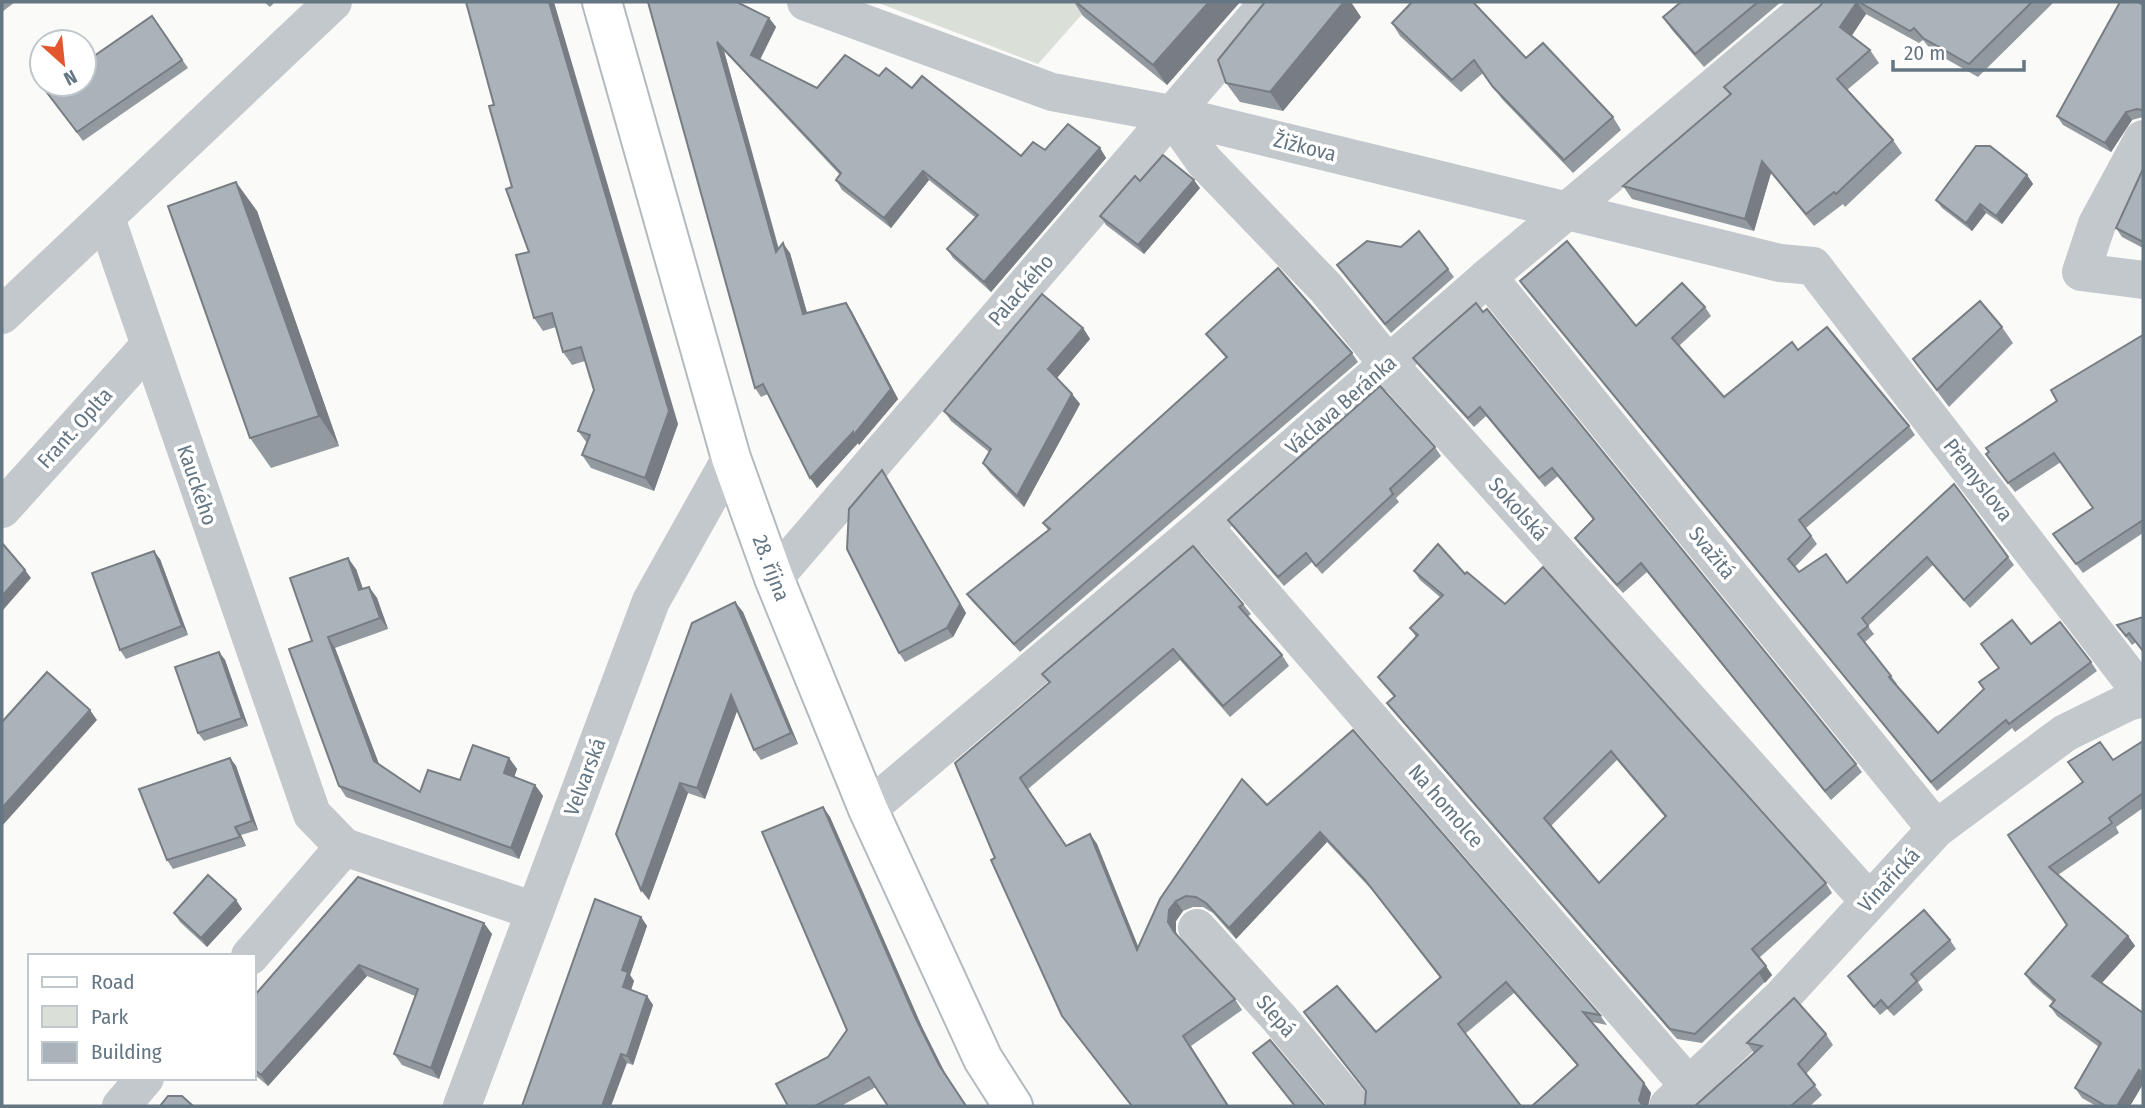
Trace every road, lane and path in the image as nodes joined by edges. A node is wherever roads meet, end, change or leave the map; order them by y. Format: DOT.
graph roads {
  1 [pos="333,2"];
  2 [pos="602,2"];
  3 [pos="806,2"];
  4 [pos="1269,2"];
  5 [pos="1800,6"];
  6 [pos="1171,114"];
  7 [pos="2143,139"];
  8 [pos="1567,211"];
  9 [pos="106,218"];
  10 [pos="1813,266"];
  11 [pos="1488,277"];
  12 [pos="2143,280"];
  13 [pos="2,315"];
  14 [pos="149,346"];
  15 [pos="1388,364"];
  16 [pos="731,458"];
  17 [pos="2,509"];
  18 [pos="1203,526"];
  19 [pos="774,578"];
  20 [pos="2143,697"];
  21 [pos="868,809"];
  22 [pos="1936,829"];
  23 [pos="344,847"];
  24 [pos="1869,901"];
  25 [pos="535,911"];
  26 [pos="1197,928"];
  27 [pos="252,954"];
  28 [pos="143,1080"];
  29 [pos="1679,1096"];
  30 [pos="121,1106"];
  31 [pos="462,1106"];
  32 [pos="1013,1106"];
  33 [pos="1352,1106"];
  1 -- 9 [label="street"];
  2 -- 16 [label="main road, 28. října"];
  3 -- 6 [label="street, Žižkova"];
  4 -- 6 [label="street, Palackého"];
  5 -- 8 [label="street, Václava Beránka"];
  6 -- 8 [label="street, Žižkova"];
  6 -- 15 [label="street, Sokolská"];
  6 -- 19 [label="street, Palackého"];
  7 -- 12 [label="street"];
  8 -- 10 [label="street, Žižkova"];
  8 -- 11 [label="street, Václava Beránka"];
  9 -- 13 [label="street"];
  9 -- 14 [label="street, Kauckého"];
  10 -- 20 [label="street, Přemyslova"];
  11 -- 15 [label="street, Václava Beránka"];
  11 -- 22 [label="street, Svažitá"];
  14 -- 17 [label="street, Frant. Oplta"];
  14 -- 23 [label="street, Kauckého"];
  15 -- 18 [label="street, Václava Beránka"];
  15 -- 24 [label="street, Sokolská"];
  16 -- 19 [label="main road, 28. října"];
  16 -- 25 [label="street, Velvarská"];
  18 -- 21 [label="street, Václava Beránka"];
  18 -- 29 [label="street, Na homolce"];
  19 -- 21 [label="main road, 28. října"];
  20 -- 22 [label="street, Vinařická"];
  21 -- 32 [label="main road, 28. října"];
  22 -- 24 [label="street, Vinařická"];
  23 -- 25 [label="street, Kauckého"];
  23 -- 27 [label="street"];
  24 -- 29 [label="street, Vinařická"];
  25 -- 31 [label="street, Velvarská"];
  26 -- 33 [label="street, Slepá"];
  28 -- 30 [label="street"];
}
